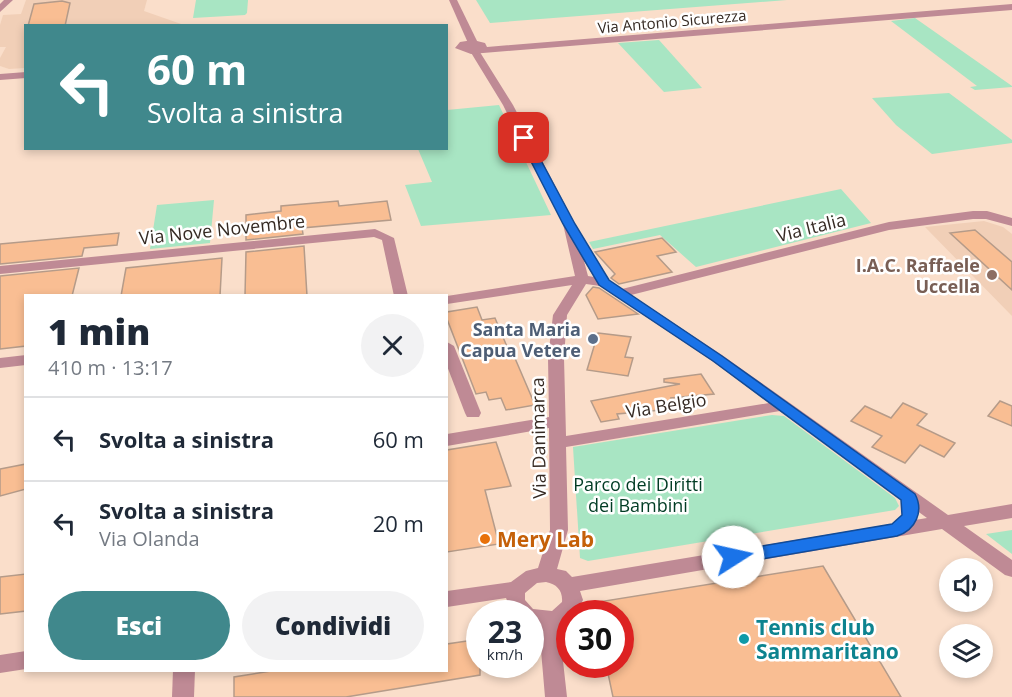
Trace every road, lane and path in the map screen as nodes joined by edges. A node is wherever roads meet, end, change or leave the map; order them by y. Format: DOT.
graph roads {
  1 [pos="9,0"];
  2 [pos="453,0"];
  3 [pos="1012,5"];
  4 [pos="0,9"];
  5 [pos="472,48"];
  6 [pos="448,49"];
  7 [pos="24,73"];
  8 [pos="0,75"];
  9 [pos="1012,222"];
  10 [pos="569,224"];
  11 [pos="0,270"];
  12 [pos="582,279"];
  13 [pos="604,283"];
  14 [pos="534,287"];
  15 [pos="621,293"];
  16 [pos="400,294"];
  17 [pos="448,300"];
  18 [pos="567,303"];
  19 [pos="448,349"];
  20 [pos="24,360"];
  21 [pos="0,363"];
  22 [pos="782,406"];
  23 [pos="473,413"];
  24 [pos="556,421"];
  25 [pos="448,440"];
  26 [pos="557,443"];
  27 [pos="909,498"];
  28 [pos="1012,511"];
  29 [pos="943,522"];
  30 [pos="897,530"];
  31 [pos="1012,570"];
  32 [pos="546,574"];
  33 [pos="569,585"];
  34 [pos="516,589"];
  35 [pos="448,599"];
  36 [pos="516,600"];
  37 [pos="544,619"];
  38 [pos="544,642"];
  39 [pos="24,660"];
  40 [pos="0,664"];
  41 [pos="184,672"];
  42 [pos="183,697"];
  43 [pos="556,697"];
  1 -- 4 [label="street"];
  2 -- 5 [label="street"];
  3 -- 5 [label="street, Via Antonio Sicurezza"];
  5 -- 6 [label="street, Via Antonio Sicurezza"];
  5 -- 10 [label="street"];
  7 -- 8 [label="street"];
  9 -- 15 [label="street, Via Italia"];
  10 -- 12 [label="street"];
  10 -- 13 [label="street"];
  11 -- 16 [label="street, Via Nove Novembre"];
  12 -- 13 [label="street"];
  12 -- 14 [label="street"];
  12 -- 18 [label="street, Via Danimarca"];
  13 -- 15 [label="street"];
  14 -- 17 [label="street"];
  14 -- 18 [label="street"];
  15 -- 22 [label="street"];
  18 -- 24 [label="street, Via Danimarca"];
  19 -- 23 [label="street"];
  20 -- 21 [label="street"];
  22 -- 26 [label="street, Via Belgio"];
  22 -- 27 [label="street"];
  24 -- 25 [label="street"];
  24 -- 26 [label="street, Via Danimarca"];
  26 -- 32 [label="street, Via Danimarca"];
  27 -- 29 [label="street"];
  27 -- 30 [label="street"];
  28 -- 29 [label="street"];
  29 -- 30 [label="street"];
  29 -- 31 [label="street"];
  30 -- 33 [label="street"];
  32 -- 33 [label="street"];
  32 -- 34 [label="street"];
  33 -- 37 [label="street"];
  34 -- 35 [label="street"];
  34 -- 36 [label="street"];
  38 -- 43 [label="street"];
  39 -- 40 [label="street"];
  41 -- 42 [label="street"];
}
